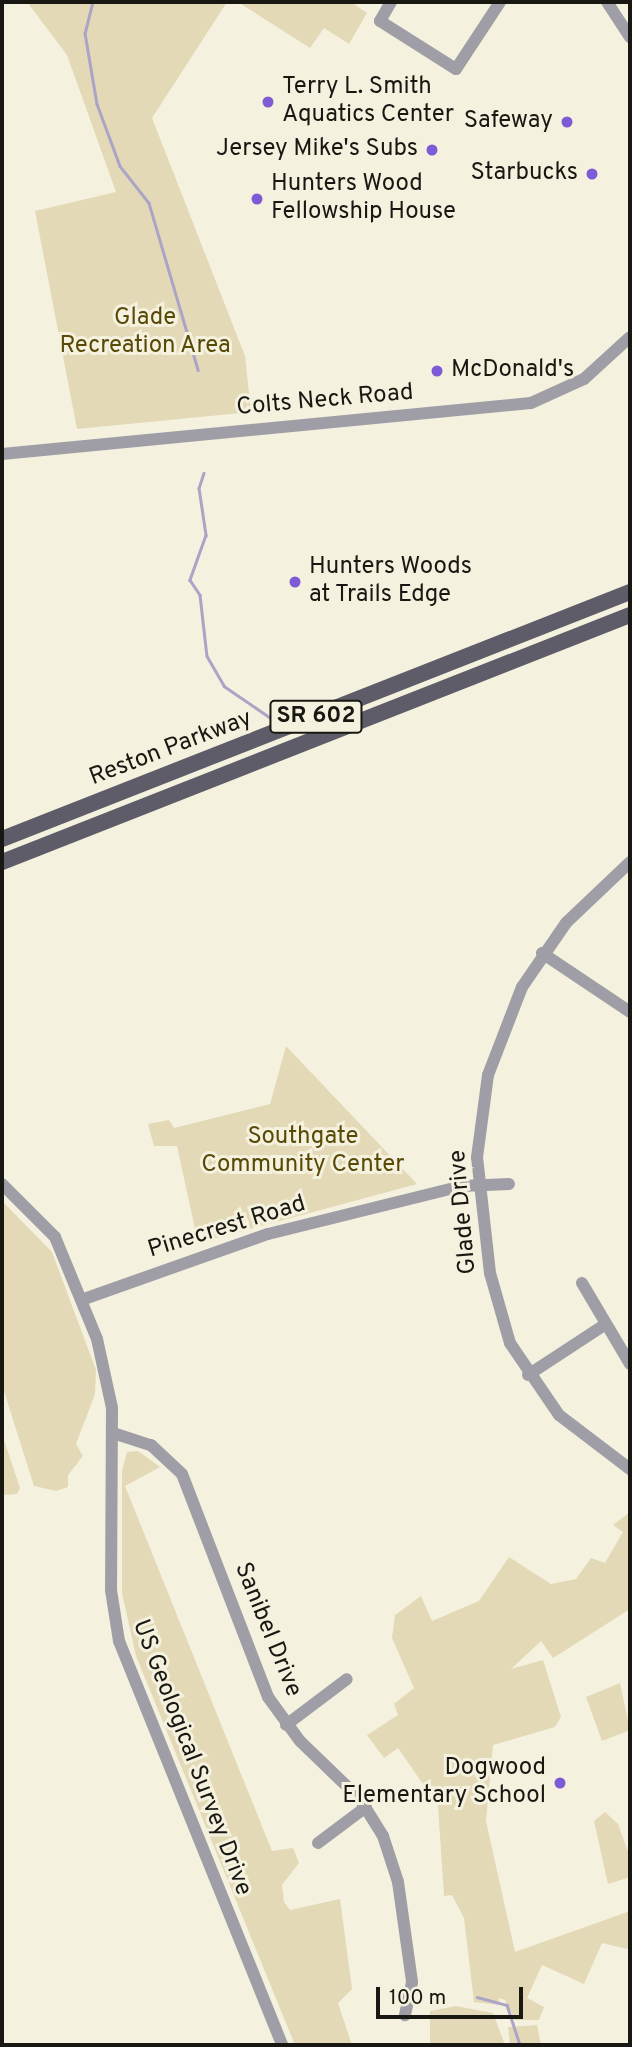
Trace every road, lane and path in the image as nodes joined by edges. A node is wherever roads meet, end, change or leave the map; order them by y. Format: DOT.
graph roads {
  1 [pos="391,2"];
  2 [pos="500,2"];
  3 [pos="607,2"];
  4 [pos="630,37"];
  5 [pos="630,337"];
  6 [pos="2,454"];
  7 [pos="630,592"];
  8 [pos="630,615"];
  9 [pos="2,839"];
  10 [pos="2,862"];
  11 [pos="630,863"];
  12 [pos="542,953"];
  13 [pos="630,1012"];
  14 [pos="2,1184"];
  15 [pos="478,1184"];
  16 [pos="509,1184"];
  17 [pos="583,1283"];
  18 [pos="84,1299"];
  19 [pos="606,1324"];
  20 [pos="630,1364"];
  21 [pos="528,1375"];
  22 [pos="113,1433"];
  23 [pos="630,1469"];
  24 [pos="347,1679"];
  25 [pos="286,1725"];
  26 [pos="366,1807"];
  27 [pos="318,1843"];
  28 [pos="405,2015"];
  29 [pos="282,2045"];
  1 -- 2 [label="street"];
  3 -- 4 [label="street"];
  5 -- 6 [label="street, Colts Neck Road"];
  7 -- 9 [label="main road, Reston Parkway / SR 602"];
  8 -- 10 [label="main road, Reston Parkway / SR 602"];
  11 -- 12 [label="street, Glade Drive"];
  12 -- 13 [label="street"];
  12 -- 15 [label="street, Glade Drive"];
  14 -- 18 [label="street, US Geological Survey Drive"];
  15 -- 16 [label="street, Pinecrest Road"];
  15 -- 18 [label="street, Pinecrest Road"];
  15 -- 21 [label="street, Glade Drive"];
  17 -- 19 [label="street"];
  18 -- 22 [label="street, US Geological Survey Drive"];
  19 -- 20 [label="street"];
  19 -- 21 [label="street"];
  21 -- 23 [label="street, Glade Drive"];
  22 -- 25 [label="street, Sanibel Drive"];
  22 -- 29 [label="street, US Geological Survey Drive"];
  24 -- 25 [label="street"];
  25 -- 26 [label="street, Sanibel Drive"];
  26 -- 27 [label="street"];
  26 -- 28 [label="street, Sanibel Drive"];
}
